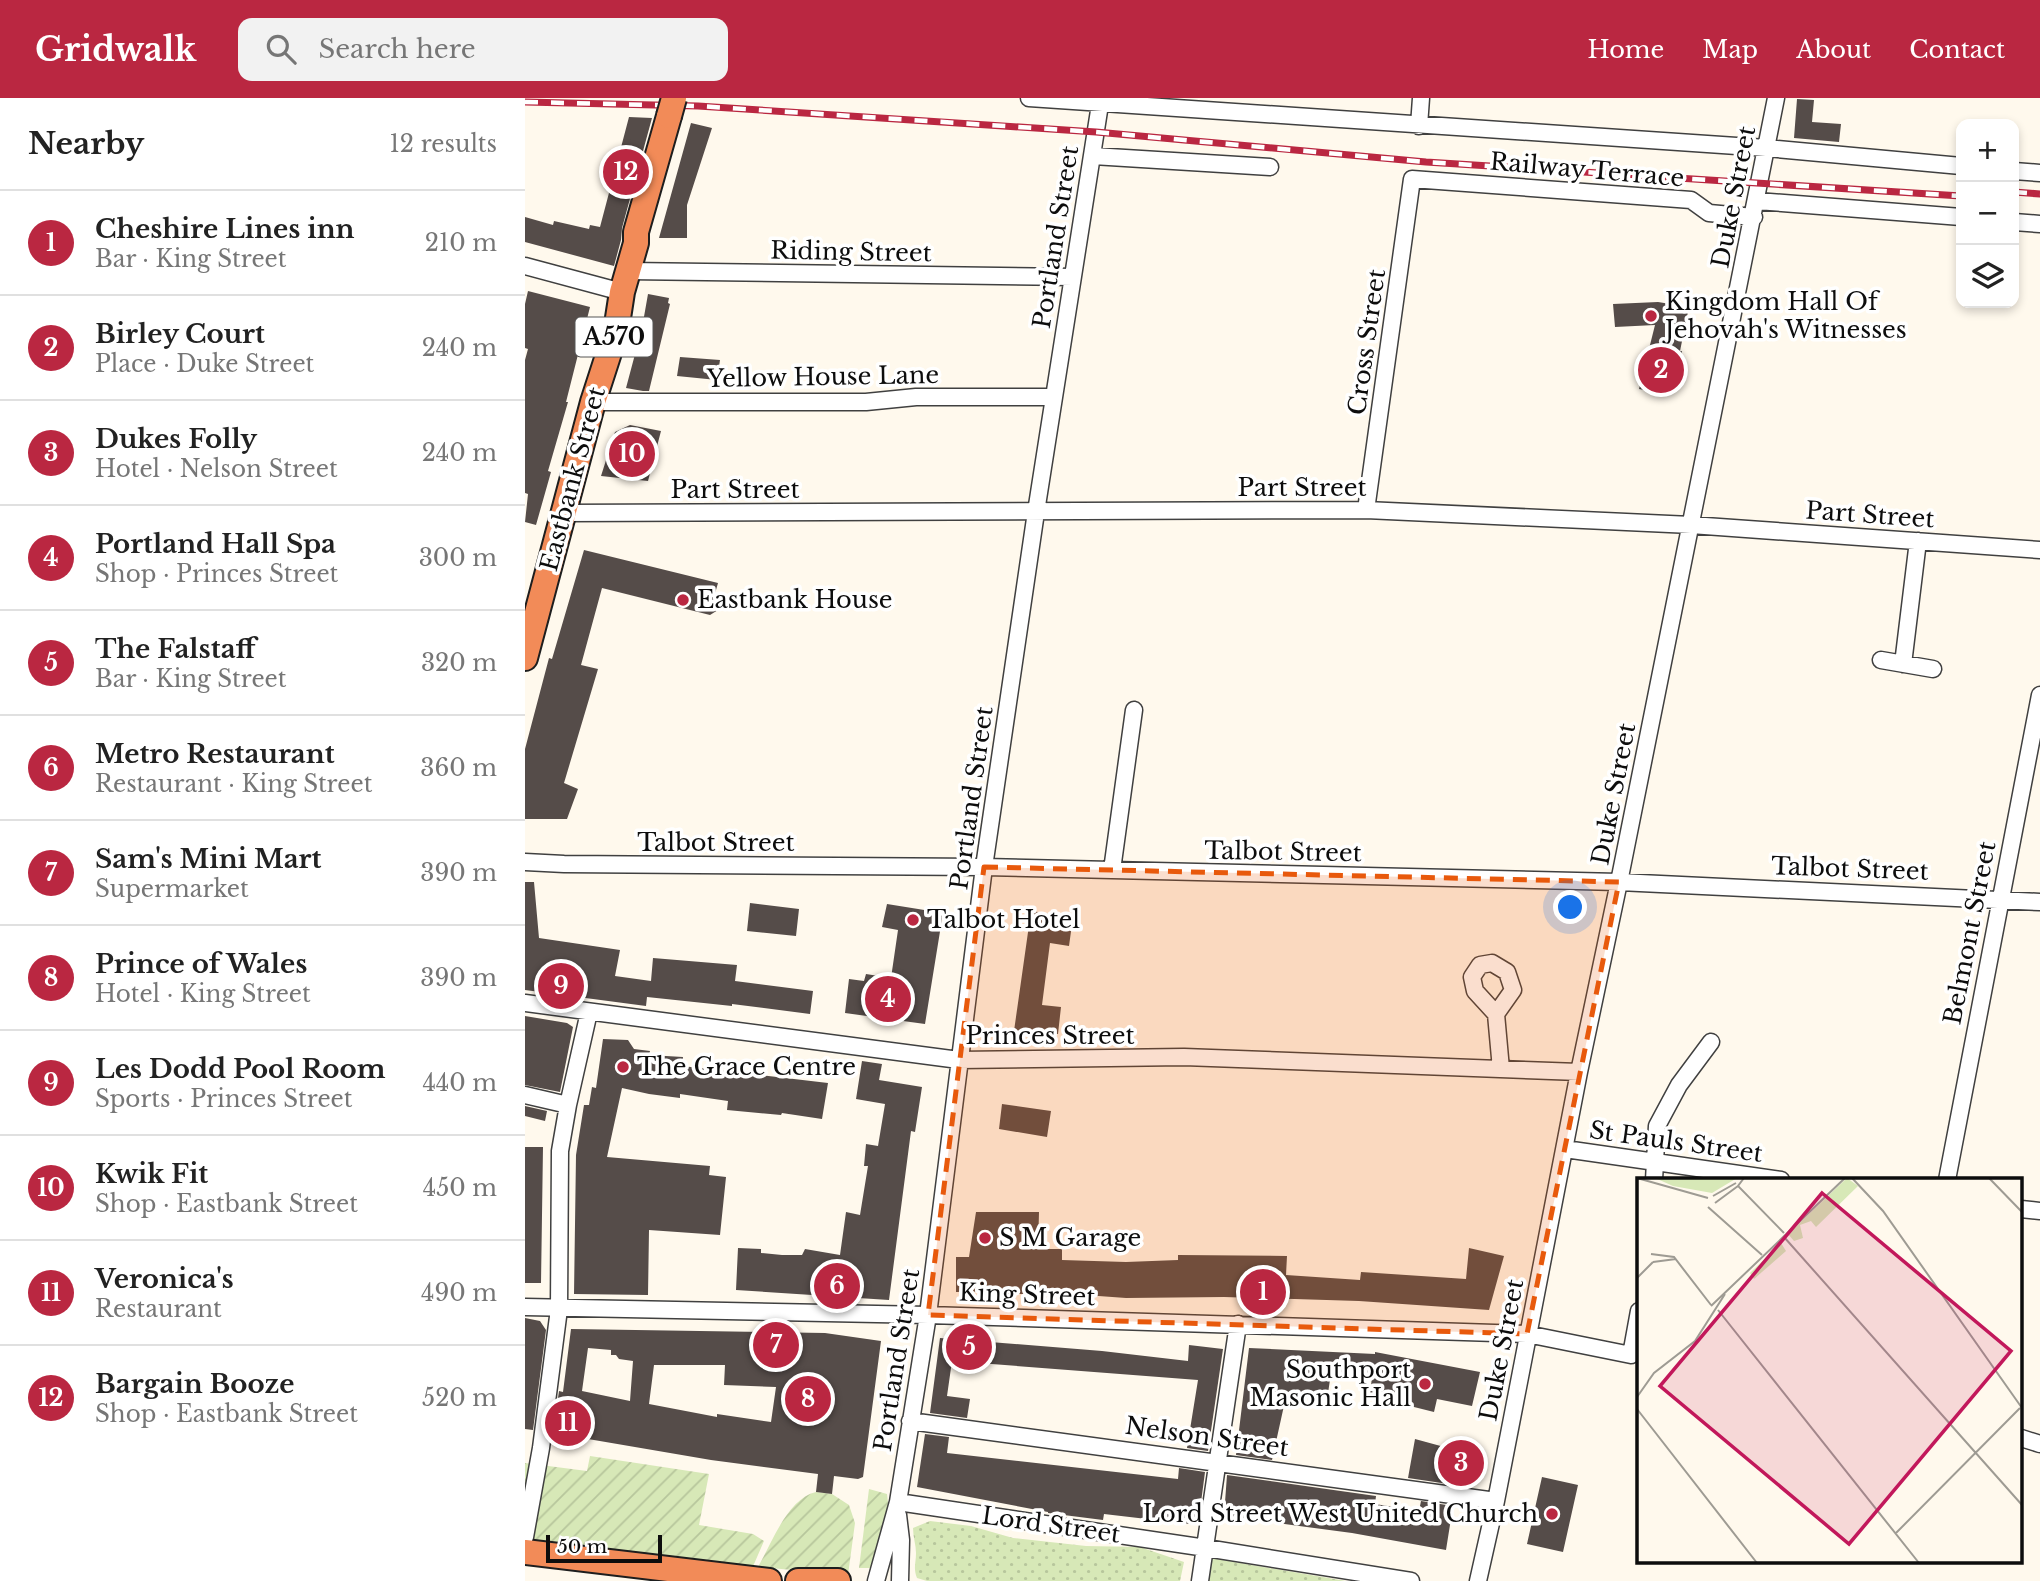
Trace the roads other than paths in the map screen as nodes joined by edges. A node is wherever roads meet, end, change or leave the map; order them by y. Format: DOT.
graph roads {
  1 [pos="1029,98"];
  2 [pos="1421,98"];
  3 [pos="1776,98"];
  4 [pos="1101,100"];
  5 [pos="671,107"];
  6 [pos="1419,126"];
  7 [pos="1766,148"];
  8 [pos="1093,156"];
  9 [pos="1956,166"];
  10 [pos="1270,167"];
  11 [pos="2019,171"];
  12 [pos="2040,173"];
  13 [pos="1412,179"];
  14 [pos="1755,209"];
  15 [pos="1956,217"];
  16 [pos="2019,222"];
  17 [pos="2040,224"];
  18 [pos="525,266"];
  19 [pos="1073,278"];
  20 [pos="625,281"];
  21 [pos="1054,397"];
  22 [pos="593,402"];
  23 [pos="1366,510"];
  24 [pos="1036,512"];
  25 [pos="563,513"];
  26 [pos="1691,525"];
  27 [pos="1918,541"];
  28 [pos="2040,550"];
  29 [pos="525,658"];
  30 [pos="1881,660"];
  31 [pos="1903,664"];
  32 [pos="1933,669"];
  33 [pos="2040,695"];
  34 [pos="1134,710"];
  35 [pos="525,862"];
  36 [pos="984,867"];
  37 [pos="1112,870"];
  38 [pos="1619,882"];
  39 [pos="1999,898"];
  40 [pos="2040,902"];
  41 [pos="525,1003"];
  42 [pos="589,1012"];
  43 [pos="1496,1014"];
  44 [pos="1711,1042"];
  45 [pos="959,1060"];
  46 [pos="1501,1069"];
  47 [pos="1579,1072"];
  48 [pos="525,1095"];
  49 [pos="568,1105"];
  50 [pos="1565,1149"];
  51 [pos="1656,1162"];
  52 [pos="1654,1178"];
  53 [pos="1767,1178"];
  54 [pos="1947,1178"];
  55 [pos="525,1307"];
  56 [pos="559,1309"];
  57 [pos="928,1315"];
  58 [pos="1238,1324"];
  59 [pos="1637,1328"];
  60 [pos="1527,1334"];
  61 [pos="910,1421"];
  62 [pos="2023,1439"];
  63 [pos="2040,1444"];
  64 [pos="1218,1461"];
  65 [pos="1496,1501"];
  66 [pos="897,1504"];
  67 [pos="525,1538"];
  68 [pos="1206,1548"];
  69 [pos="525,1552"];
  70 [pos="712,1578"];
  71 [pos="769,1581"];
  72 [pos="798,1581"];
  73 [pos="838,1581"];
  74 [pos="877,1581"];
  75 [pos="900,1581"];
  76 [pos="1200,1581"];
  77 [pos="1411,1581"];
  78 [pos="1478,1581"];
  1 -- 4 [label="street"];
  2 -- 6 [label="street"];
  3 -- 7 [label="street, Duke Street"];
  4 -- 6 [label="street"];
  4 -- 8 [label="street, Portland Street"];
  5 -- 20 [label="highway, Eastbank Street / A570"];
  6 -- 7 [label="street"];
  7 -- 9 [label="street"];
  7 -- 14 [label="street, Duke Street"];
  8 -- 10 [label="street"];
  8 -- 19 [label="street, Portland Street"];
  11 -- 12 [label="street"];
  13 -- 14 [label="street, Railway Terrace"];
  13 -- 23 [label="street, Cross Street"];
  14 -- 15 [label="street, Railway Terrace"];
  14 -- 26 [label="street, Duke Street"];
  16 -- 17 [label="street"];
  18 -- 20 [label="street, Riding Street"];
  19 -- 20 [label="street, Riding Street"];
  19 -- 21 [label="street, Portland Street"];
  20 -- 22 [label="highway, Eastbank Street / A570"];
  21 -- 22 [label="street, Yellow House Lane"];
  21 -- 24 [label="street, Portland Street"];
  22 -- 25 [label="highway, Eastbank Street / A570"];
  23 -- 24 [label="street, Part Street"];
  23 -- 26 [label="street, Part Street"];
  24 -- 25 [label="street, Part Street"];
  24 -- 36 [label="street, Portland Street"];
  25 -- 29 [label="highway, Eastbank Street / A570"];
  26 -- 27 [label="street, Part Street"];
  26 -- 38 [label="street, Duke Street"];
  27 -- 28 [label="street, Part Street"];
  27 -- 31 [label="street"];
  30 -- 31 [label="street"];
  31 -- 32 [label="street"];
  33 -- 39 [label="street, Belmont Street"];
  34 -- 37 [label="street"];
  35 -- 36 [label="street, Talbot Street"];
  36 -- 37 [label="street, Talbot Street"];
  36 -- 45 [label="street, Portland Street"];
  37 -- 38 [label="street, Talbot Street"];
  38 -- 39 [label="street, Talbot Street"];
  38 -- 47 [label="street, Duke Street"];
  39 -- 40 [label="street, Talbot Street"];
  39 -- 54 [label="street, Belmont Street"];
  41 -- 42 [label="street, Princes Street"];
  42 -- 45 [label="street, Princes Street"];
  42 -- 49 [label="street"];
  43 -- 46 [label="street"];
  44 -- 51 [label="street"];
  45 -- 46 [label="street, Princes Street"];
  45 -- 57 [label="street, Portland Street"];
  46 -- 47 [label="street, Princes Street"];
  47 -- 50 [label="street, Duke Street"];
  48 -- 49 [label="street"];
  49 -- 56 [label="street"];
  50 -- 51 [label="street, St Pauls Street"];
  50 -- 60 [label="street, Duke Street"];
  51 -- 52 [label="street"];
  51 -- 53 [label="street, St Pauls Street"];
  55 -- 56 [label="street, King Street"];
  56 -- 57 [label="street, King Street"];
  56 -- 67 [label="street"];
  57 -- 58 [label="street, King Street"];
  57 -- 61 [label="street, Portland Street"];
  58 -- 60 [label="street, King Street"];
  58 -- 64 [label="street"];
  59 -- 60 [label="street, King Street"];
  60 -- 65 [label="street, Duke Street"];
  61 -- 64 [label="street, Nelson Street"];
  61 -- 66 [label="street, Portland Street"];
  62 -- 63 [label="street"];
  64 -- 65 [label="street, Nelson Street"];
  64 -- 68 [label="street"];
  65 -- 78 [label="street, Duke Street"];
  66 -- 68 [label="street, Lord Street"];
  66 -- 74 [label="street, Portland Street"];
  66 -- 75 [label="street, Portland Street"];
  68 -- 76 [label="street"];
  68 -- 77 [label="street, Lord Street"];
  69 -- 70 [label="highway"];
  70 -- 71 [label="highway"];
  72 -- 73 [label="highway"];
}
